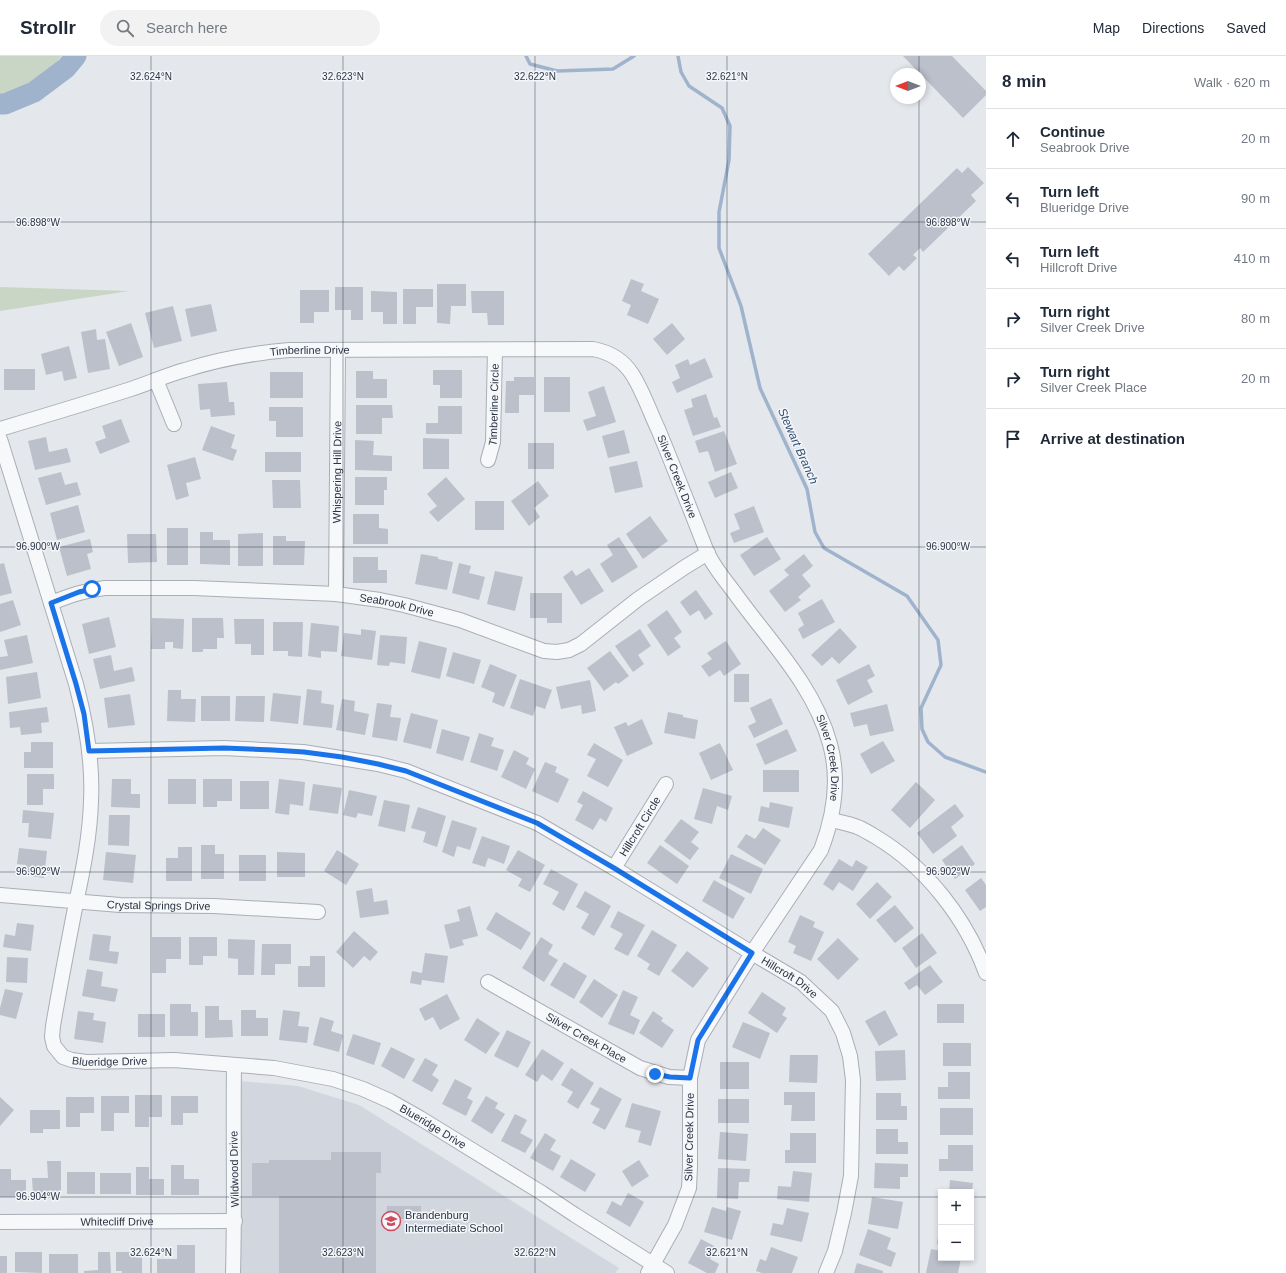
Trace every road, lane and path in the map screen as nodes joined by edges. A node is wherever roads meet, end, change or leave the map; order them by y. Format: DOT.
graph roads {
  1 [pos="338,350"];
  2 [pos="495,350"];
  3 [pos="626,367"];
  4 [pos="156,380"];
  5 [pos="174,424"];
  6 [pos="0,429"];
  7 [pos="0,439"];
  8 [pos="488,460"];
  9 [pos="708,554"];
  10 [pos="336,594"];
  11 [pos="51,603"];
  12 [pos="89,751"];
  13 [pos="666,784"];
  14 [pos="831,820"];
  15 [pos="614,868"];
  16 [pos="0,895"];
  17 [pos="76,902"];
  18 [pos="318,912"];
  19 [pos="752,953"];
  20 [pos="986,973"];
  21 [pos="488,982"];
  22 [pos="234,1065"];
  23 [pos="690,1078"];
  24 [pos="235,1221"];
  25 [pos="0,1222"];
  26 [pos="651,1269"];
  27 [pos="233,1273"];
  28 [pos="667,1273"];
  29 [pos="826,1273"];
  1 -- 2 [label="street, Timberline Drive"];
  1 -- 4 [label="street, Timberline Drive"];
  1 -- 10 [label="street, Whispering Hill Drive"];
  2 -- 3 [label="street, Timberline Drive"];
  2 -- 8 [label="street, Timberline Circle"];
  3 -- 9 [label="street, Silver Creek Drive"];
  4 -- 5 [label="street"];
  4 -- 6 [label="street, Timberline Drive"];
  7 -- 11 [label="street, Blueridge Drive"];
  9 -- 10 [label="street, Seabrook Drive"];
  9 -- 14 [label="street, Silver Creek Drive"];
  10 -- 11 [label="street, Seabrook Drive"];
  11 -- 12 [label="street, Blueridge Drive"];
  12 -- 15 [label="street, Hillcroft Drive"];
  12 -- 17 [label="street, Blueridge Drive"];
  13 -- 15 [label="street, Hillcroft Circle"];
  14 -- 19 [label="street, Silver Creek Drive"];
  14 -- 20 [label="street"];
  15 -- 19 [label="street, Hillcroft Drive"];
  16 -- 17 [label="street, Crystal Springs Drive"];
  17 -- 18 [label="street, Crystal Springs Drive"];
  17 -- 22 [label="street, Blueridge Drive"];
  19 -- 23 [label="street, Silver Creek Drive"];
  19 -- 29 [label="street, Hillcroft Drive"];
  21 -- 23 [label="street, Silver Creek Place"];
  22 -- 24 [label="street, Wildwood Drive"];
  22 -- 26 [label="street, Blueridge Drive"];
  23 -- 26 [label="street, Silver Creek Drive"];
  24 -- 25 [label="street, Whitecliff Drive"];
  24 -- 27 [label="street, Wildwood Drive"];
  26 -- 28 [label="street, Blueridge Drive"];
}
